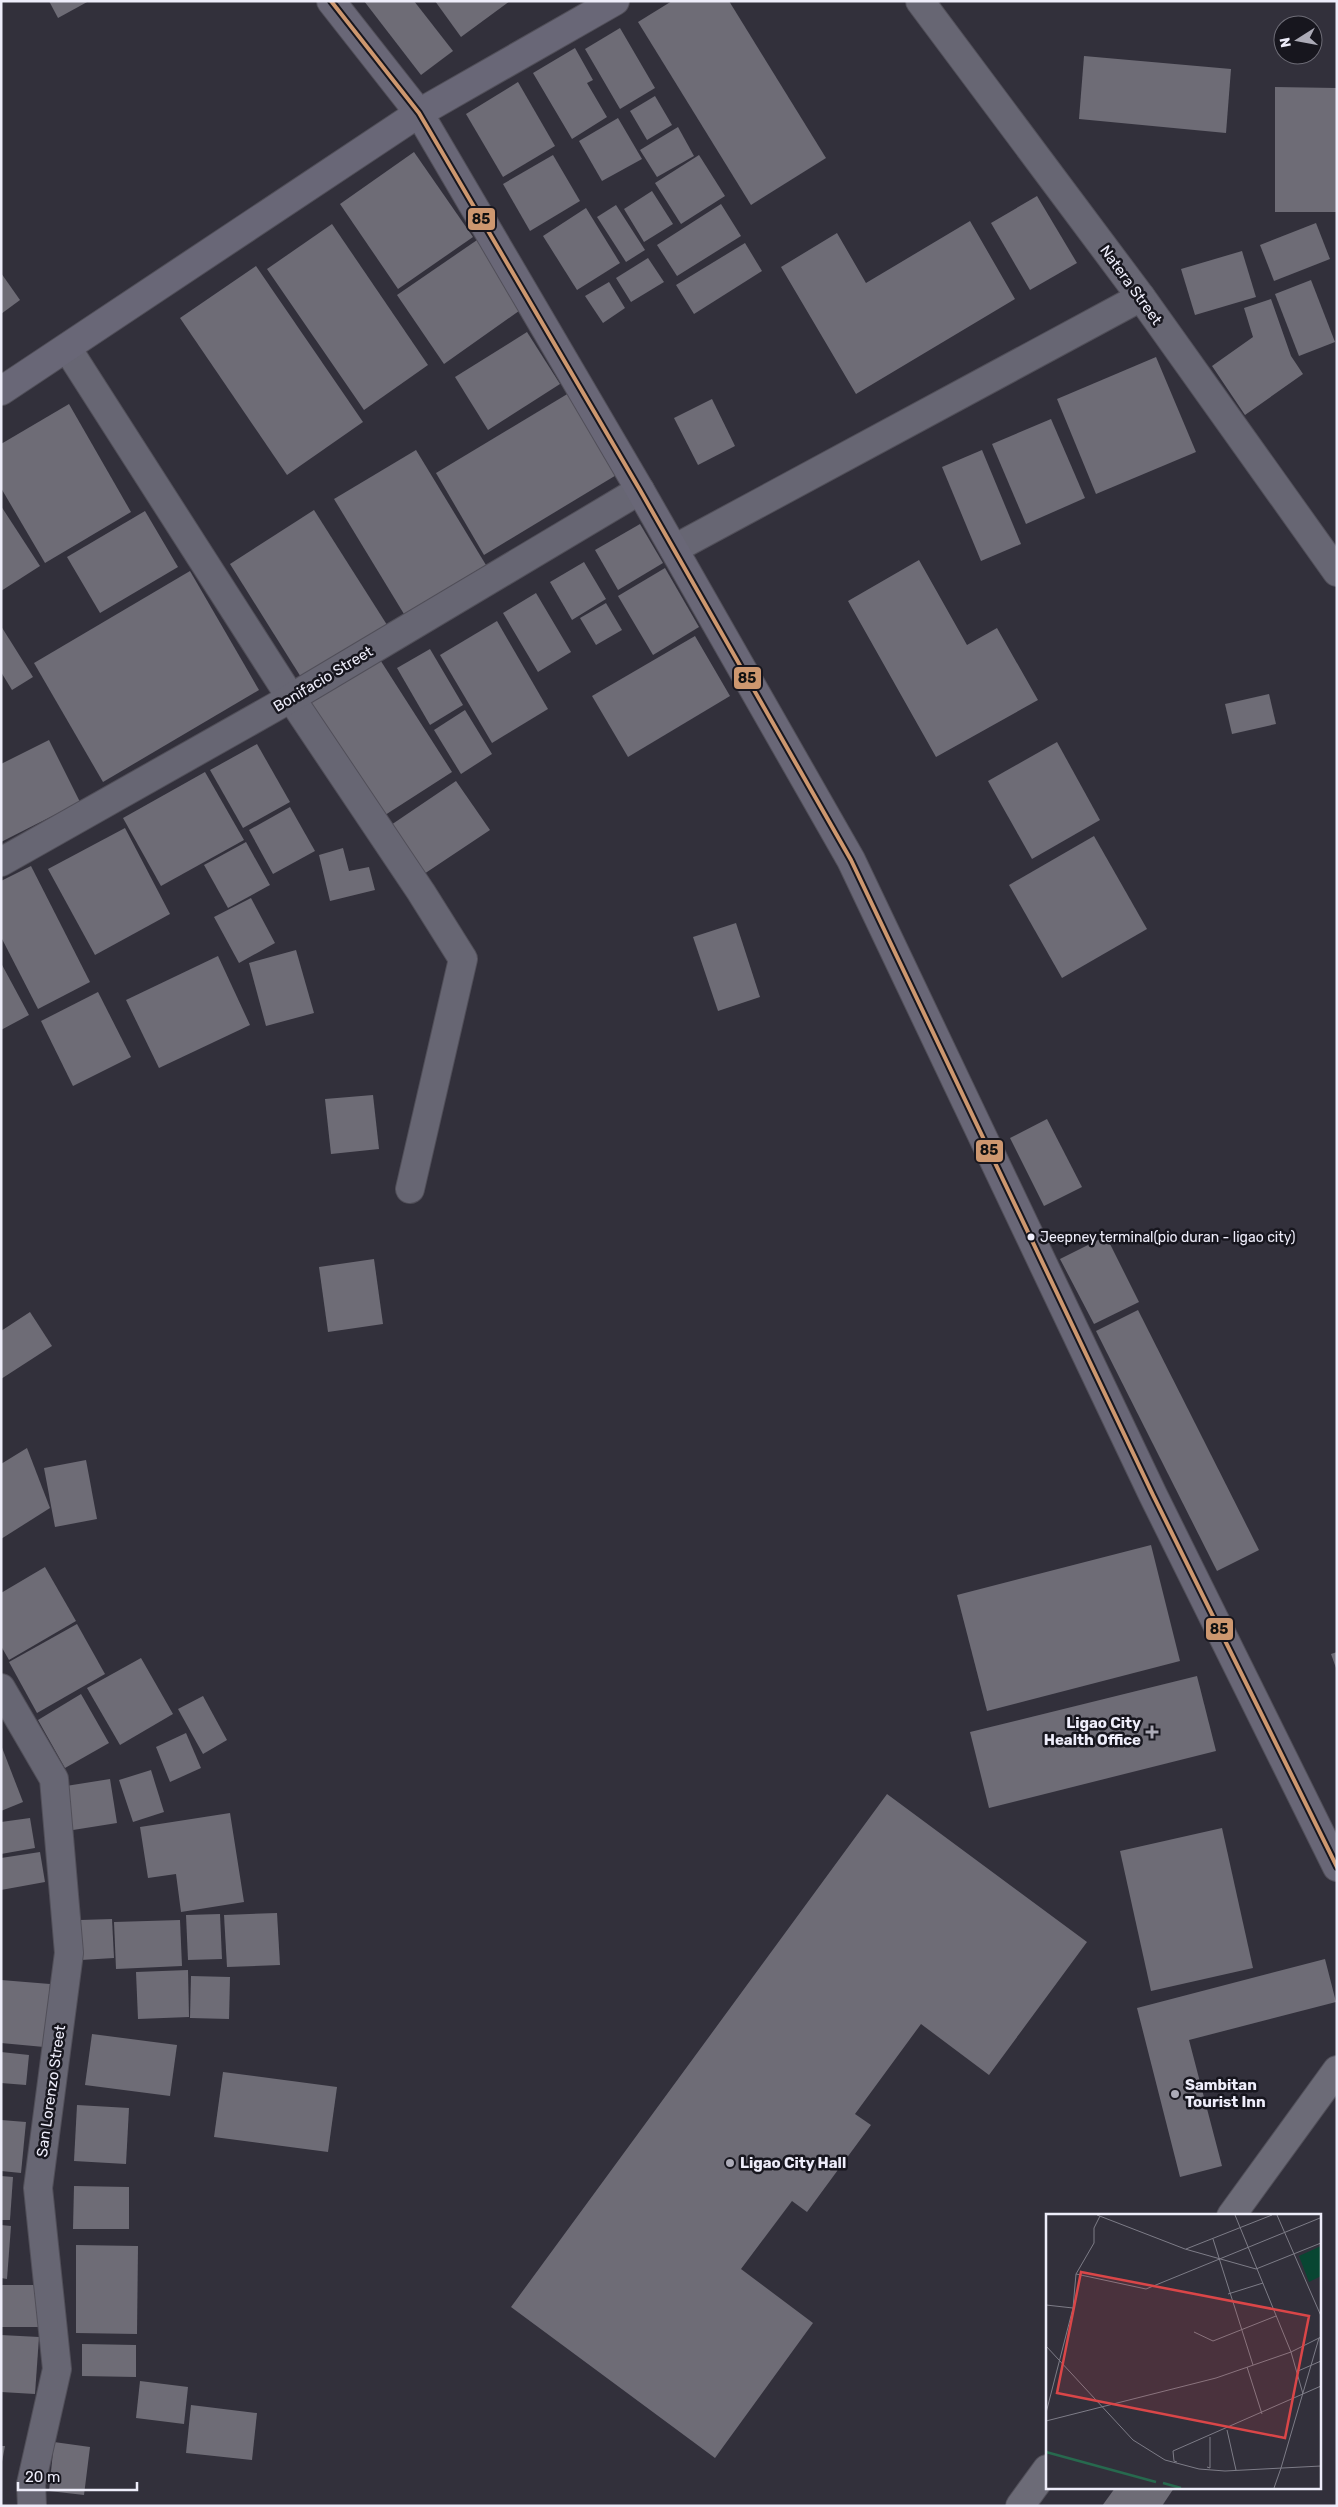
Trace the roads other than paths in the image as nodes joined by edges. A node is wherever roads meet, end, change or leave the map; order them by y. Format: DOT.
graph roads {
  1 [pos="331,1"];
  2 [pos="920,1"];
  3 [pos="611,2"];
  4 [pos="419,113"];
  5 [pos="1141,297"];
  6 [pos="67,348"];
  7 [pos="1,390"];
  8 [pos="640,490"];
  9 [pos="674,550"];
  10 [pos="1337,572"];
  11 [pos="291,698"];
  12 [pos="1,862"];
  13 [pos="410,1189"];
  14 [pos="1,1688"];
  15 [pos="1337,1867"];
  16 [pos="1337,2070"];
  17 [pos="1232,2214"];
  18 [pos="1046,2470"];
  19 [pos="32,2506"];
  20 [pos="1020,2506"];
  1 -- 4 [label="street"];
  2 -- 5 [label="street, Natera Street"];
  3 -- 4 [label="street"];
  4 -- 6 [label="street"];
  4 -- 8 [label="street"];
  5 -- 9 [label="street"];
  5 -- 10 [label="street, Natera Street"];
  6 -- 7 [label="street"];
  6 -- 11 [label="street"];
  8 -- 9 [label="street"];
  8 -- 11 [label="street, Bonifacio Street"];
  9 -- 15 [label="street"];
  11 -- 12 [label="street, Bonifacio Street"];
  11 -- 13 [label="street"];
  14 -- 19 [label="street, San Lorenzo Street"];
  16 -- 17 [label="highway"];
  18 -- 20 [label="highway"];
}
